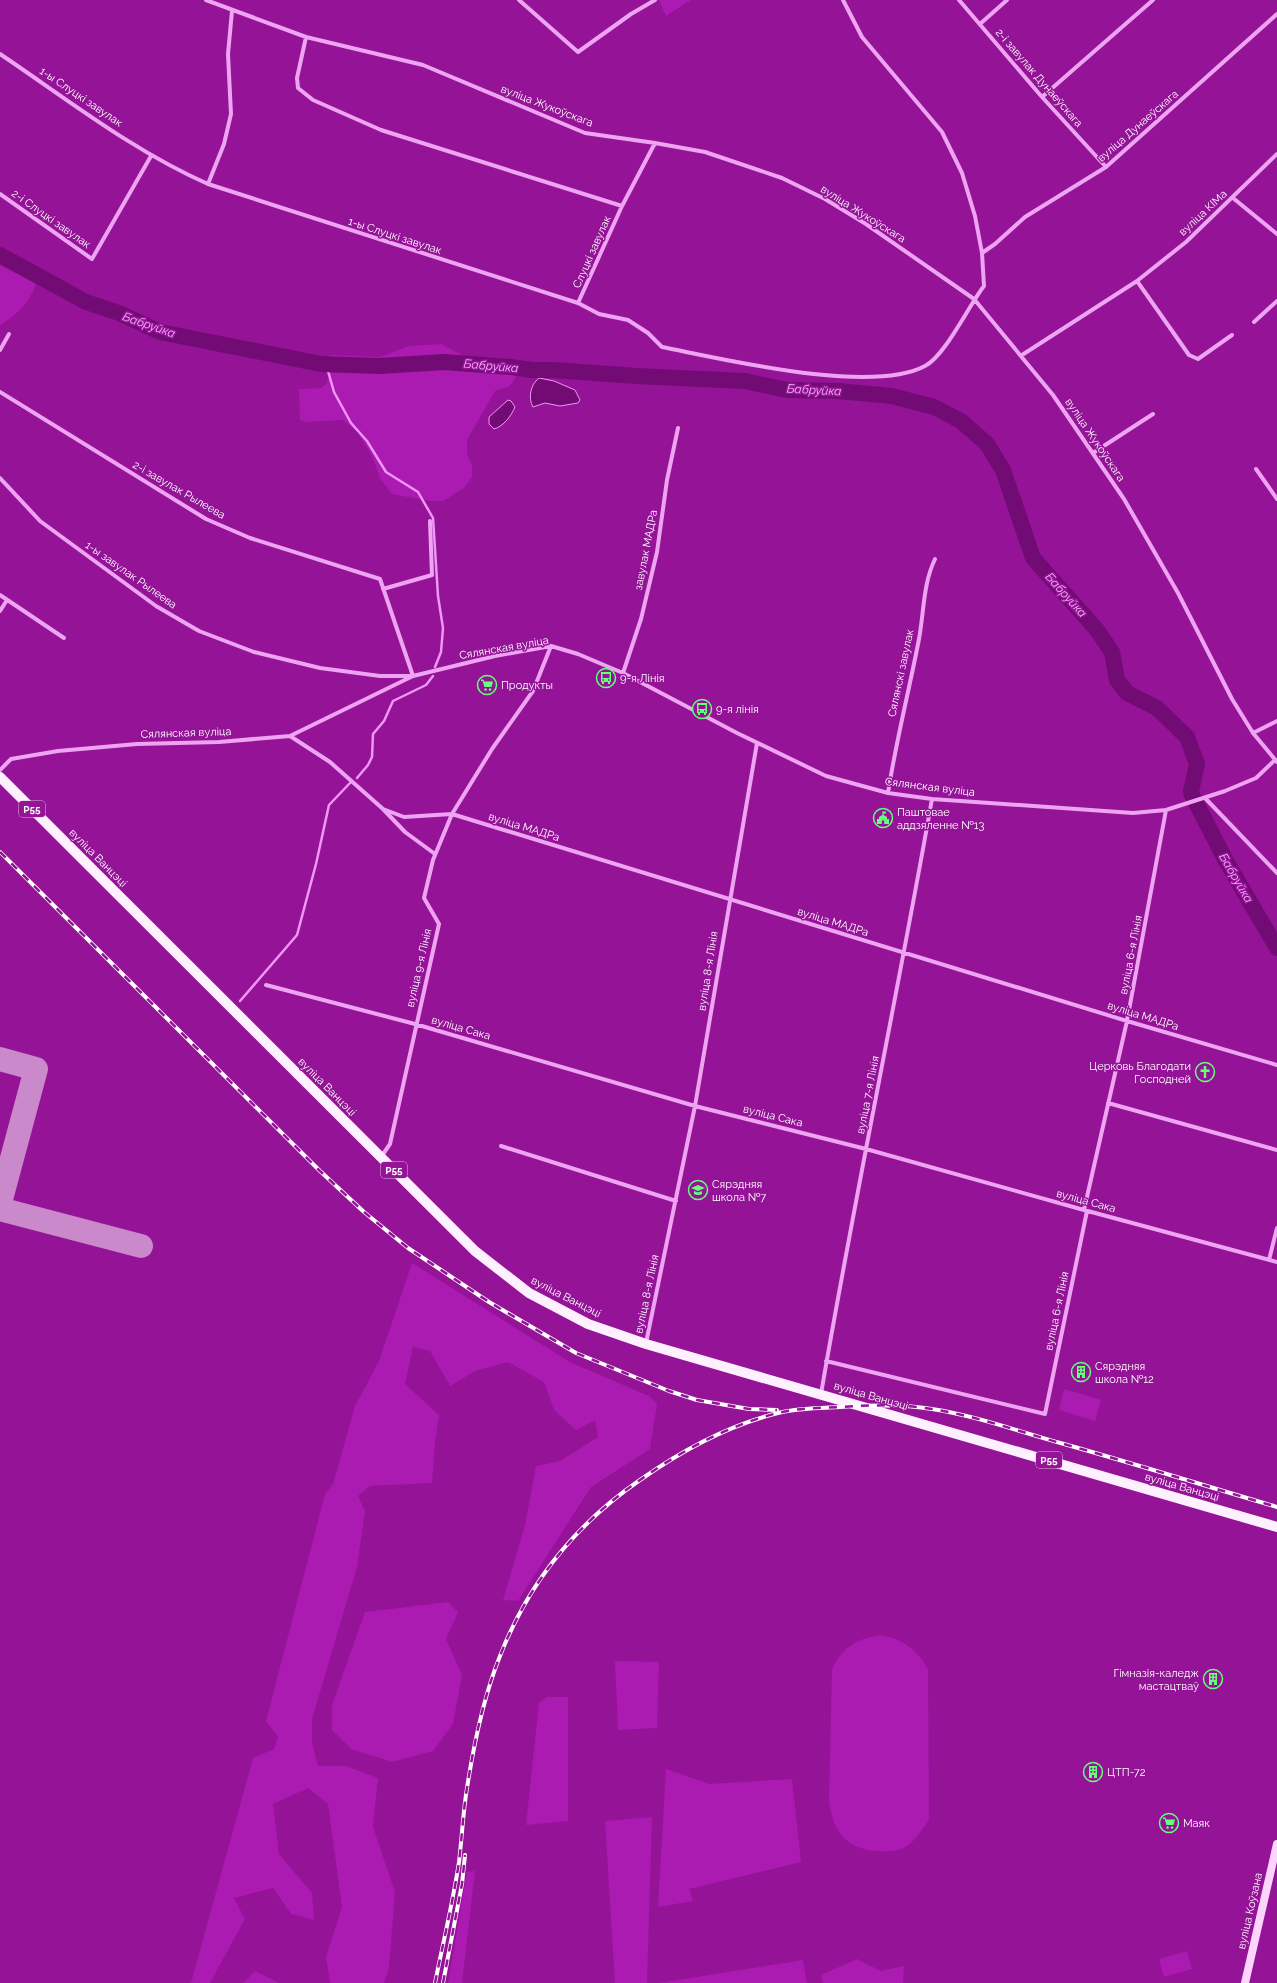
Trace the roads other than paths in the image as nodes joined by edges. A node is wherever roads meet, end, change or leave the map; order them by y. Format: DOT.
graph roads {
  1 [pos="206,0"];
  2 [pos="222,0"];
  3 [pos="519,0"];
  4 [pos="656,0"];
  5 [pos="843,0"];
  6 [pos="958,0"];
  7 [pos="1007,0"];
  8 [pos="1153,0"];
  9 [pos="221,7"];
  10 [pos="232,11"];
  11 [pos="1277,14"];
  12 [pos="980,24"];
  13 [pos="306,38"];
  14 [pos="0,54"];
  15 [pos="1042,97"];
  16 [pos="655,142"];
  17 [pos="1277,154"];
  18 [pos="151,156"];
  19 [pos="1106,167"];
  20 [pos="208,184"];
  21 [pos="0,194"];
  22 [pos="1232,198"];
  23 [pos="622,206"];
  24 [pos="1277,234"];
  25 [pos="982,252"];
  26 [pos="1137,281"];
  27 [pos="974,299"];
  28 [pos="1277,301"];
  29 [pos="578,303"];
  30 [pos="1254,322"];
  31 [pos="9,334"];
  32 [pos="1232,335"];
  33 [pos="0,350"];
  34 [pos="1022,355"];
  35 [pos="0,392"];
  36 [pos="1153,414"];
  37 [pos="678,428"];
  38 [pos="1093,453"];
  39 [pos="1256,469"];
  40 [pos="0,478"];
  41 [pos="1277,499"];
  42 [pos="430,521"];
  43 [pos="935,559"];
  44 [pos="383,588"];
  45 [pos="0,595"];
  46 [pos="7,600"];
  47 [pos="0,611"];
  48 [pos="64,638"];
  49 [pos="551,646"];
  50 [pos="623,673"];
  51 [pos="413,676"];
  52 [pos="1277,721"];
  53 [pos="1253,733"];
  54 [pos="290,736"];
  55 [pos="757,743"];
  56 [pos="1276,761"];
  57 [pos="0,770"];
  58 [pos="0,777"];
  59 [pos="888,792"];
  60 [pos="932,798"];
  61 [pos="1205,798"];
  62 [pos="383,809"];
  63 [pos="1166,810"];
  64 [pos="452,814"];
  65 [pos="435,854"];
  66 [pos="1277,874"];
  67 [pos="729,898"];
  68 [pos="905,953"];
  69 [pos="266,985"];
  70 [pos="1127,1021"];
  71 [pos="415,1024"];
  72 [pos="1277,1065"];
  73 [pos="1108,1103"];
  74 [pos="695,1106"];
  75 [pos="501,1146"];
  76 [pos="866,1149"];
  77 [pos="1277,1150"];
  78 [pos="380,1157"];
  79 [pos="676,1201"];
  80 [pos="1085,1211"];
  81 [pos="1277,1228"];
  82 [pos="1269,1260"];
  83 [pos="1277,1262"];
  84 [pos="646,1344"];
  85 [pos="826,1361"];
  86 [pos="821,1394"];
  87 [pos="1045,1414"];
  88 [pos="1277,1528"];
  89 [pos="1277,1844"];
  90 [pos="1245,1983"];
  1 -- 9 [label="street, вуліца Жукоўскага"];
  2 -- 9 [label="street"];
  3 -- 4 [label="street"];
  5 -- 25 [label="street, Слуцкі завулак"];
  6 -- 12 [label="street, 2-і завулак Дунаеўскага"];
  7 -- 12 [label="street"];
  8 -- 15 [label="street"];
  9 -- 10 [label="street, вуліца Жукоўскага"];
  10 -- 13 [label="street, вуліца Жукоўскага"];
  10 -- 20 [label="street"];
  11 -- 19 [label="street, вуліца Дунаеўскага"];
  12 -- 15 [label="street, 2-і завулак Дунаеўскага"];
  13 -- 16 [label="street, вуліца Жукоўскага"];
  13 -- 23 [label="street, Слуцкі завулак"];
  14 -- 18 [label="street, 1-ы Слуцкі завулак"];
  15 -- 19 [label="street, 2-і завулак Дунаеўскага"];
  16 -- 23 [label="street"];
  16 -- 27 [label="street, вуліца Жукоўскага"];
  17 -- 22 [label="street, вуліца КІМа"];
  18 -- 20 [label="street, 1-ы Слуцкі завулак"];
  18 -- 21 [label="street, 2-і Слуцкі завулак"];
  19 -- 25 [label="street, вуліца Дунаеўскага"];
  20 -- 29 [label="street, 1-ы Слуцкі завулак"];
  22 -- 24 [label="street"];
  22 -- 26 [label="street, вуліца КІМа"];
  23 -- 29 [label="street, Слуцкі завулак"];
  25 -- 27 [label="street, Слуцкі завулак"];
  26 -- 32 [label="street"];
  26 -- 34 [label="street, вуліца КІМа"];
  27 -- 29 [label="street, Слуцкі завулак"];
  27 -- 34 [label="street, вуліца Жукоўскага"];
  28 -- 30 [label="street"];
  31 -- 33 [label="street"];
  34 -- 38 [label="street, вуліца Жукоўскага"];
  35 -- 44 [label="street, 2-і завулак Рылеева"];
  36 -- 38 [label="street"];
  37 -- 50 [label="street, завулак МАДРа"];
  38 -- 53 [label="street, вуліца Жукоўскага"];
  39 -- 41 [label="street"];
  40 -- 51 [label="street, 1-ы завулак Рылеева"];
  42 -- 44 [label="street"];
  43 -- 59 [label="street, Сялянскі завулак"];
  44 -- 51 [label="street, 2-і завулак Рылеева"];
  45 -- 46 [label="street"];
  46 -- 47 [label="street"];
  46 -- 48 [label="street"];
  49 -- 50 [label="street, Сялянская вуліца"];
  49 -- 51 [label="street, Сялянская вуліца"];
  49 -- 64 [label="street, вуліца 9-я Лінія"];
  50 -- 55 [label="street, Сялянская вуліца"];
  51 -- 54 [label="street, Сялянская вуліца"];
  52 -- 53 [label="street"];
  53 -- 56 [label="street, вуліца Жукоўскага"];
  54 -- 57 [label="street, Сялянская вуліца"];
  54 -- 62 [label="street, вуліца МАДРа"];
  55 -- 59 [label="street, Сялянская вуліца"];
  55 -- 67 [label="street, вуліца 8-я Лінія"];
  56 -- 61 [label="street, Сялянская вуліца"];
  58 -- 78 [label="main road, вуліца Ванцэці / Р55"];
  59 -- 60 [label="street, Сялянская вуліца"];
  60 -- 63 [label="street, Сялянская вуліца"];
  60 -- 68 [label="street, вуліца 7-я Лінія"];
  61 -- 63 [label="street, Сялянская вуліца"];
  61 -- 66 [label="street"];
  62 -- 64 [label="street, вуліца МАДРа"];
  62 -- 65 [label="street, вуліца МАДРа"];
  63 -- 70 [label="street, вуліца 6-я Лінія"];
  64 -- 65 [label="street, вуліца 9-я Лінія"];
  64 -- 67 [label="street, вуліца МАДРа"];
  65 -- 71 [label="street, вуліца 9-я Лінія"];
  67 -- 68 [label="street, вуліца МАДРа"];
  67 -- 74 [label="street, вуліца 8-я Лінія"];
  68 -- 70 [label="street, вуліца МАДРа"];
  68 -- 76 [label="street, вуліца 7-я Лінія"];
  69 -- 71 [label="street, вуліца Сака"];
  70 -- 72 [label="street, вуліца МАДРа"];
  70 -- 73 [label="street, вуліца 6-я Лінія"];
  71 -- 74 [label="street, вуліца Сака"];
  71 -- 78 [label="street, вуліца 9-я Лінія"];
  73 -- 77 [label="street"];
  73 -- 80 [label="street, вуліца 6-я Лінія"];
  74 -- 76 [label="street, вуліца Сака"];
  74 -- 79 [label="street, вуліца 8-я Лінія"];
  75 -- 79 [label="street"];
  76 -- 80 [label="street, вуліца Сака"];
  76 -- 85 [label="street, вуліца 7-я Лінія"];
  78 -- 84 [label="main road, вуліца Ванцэці / Р55"];
  79 -- 84 [label="street, вуліца 8-я Лінія"];
  80 -- 82 [label="street, вуліца Сака"];
  80 -- 87 [label="street, вуліца 6-я Лінія"];
  81 -- 82 [label="street"];
  82 -- 83 [label="street, вуліца Сака"];
  84 -- 86 [label="main road, вуліца Ванцэці / Р55"];
  85 -- 86 [label="street, вуліца 7-я Лінія"];
  85 -- 87 [label="street, вуліца Ванцэці"];
  86 -- 88 [label="main road, вуліца Ванцэці / Р55"];
  89 -- 90 [label="street, вуліца Коўзана"];
}
